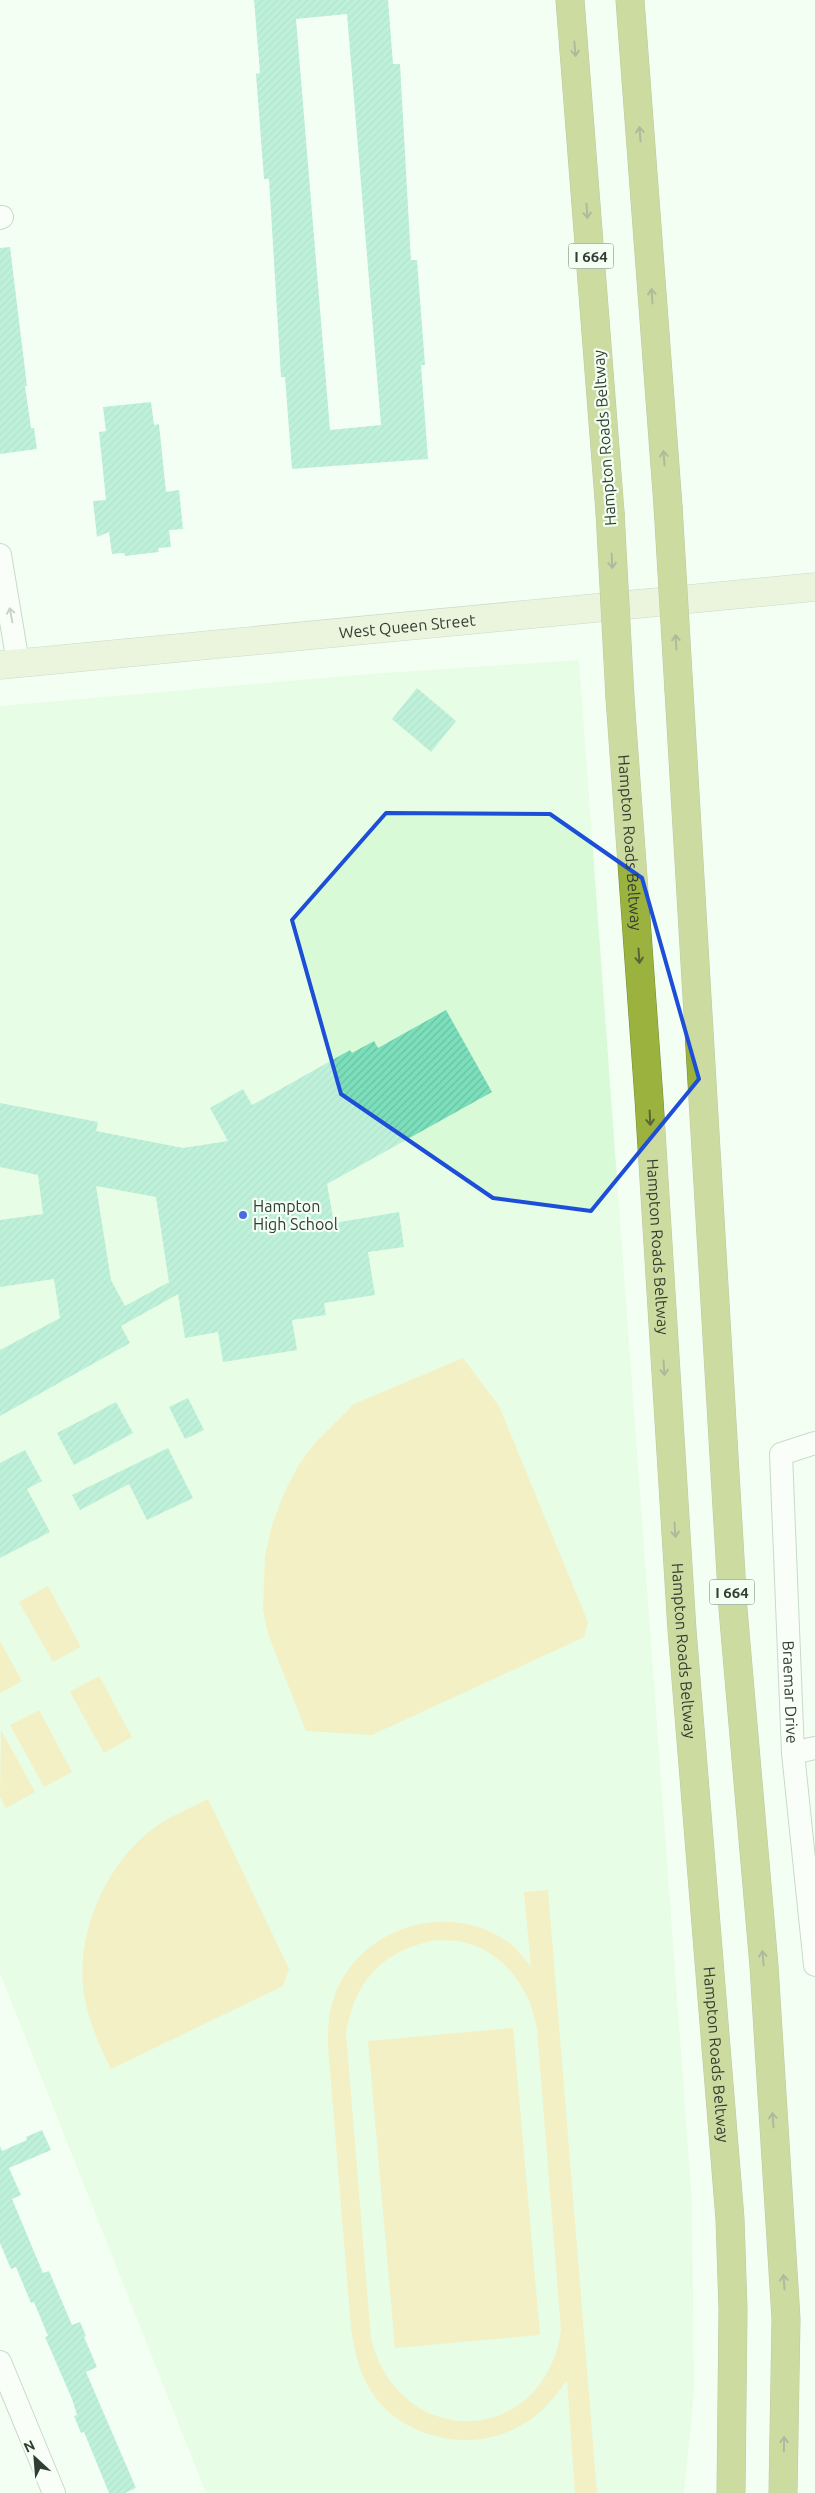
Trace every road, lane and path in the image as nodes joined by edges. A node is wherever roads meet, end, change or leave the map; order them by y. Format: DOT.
graph roads {
  1 [pos="570,0"];
  2 [pos="630,0"];
  3 [pos="0,555"];
  4 [pos="815,587"];
  5 [pos="9,664"];
  6 [pos="815,1443"];
  7 [pos="815,1748"];
  8 [pos="792,1753"];
  9 [pos="815,1965"];
  10 [pos="0,2362"];
  11 [pos="54,2493"];
  12 [pos="731,2493"];
  13 [pos="783,2493"];
  1 -- 12 [label="highway, Hampton Roads Beltway / I 664, one-way, bridge"];
  13 -- 2 [label="highway, I 664, one-way, bridge"];
  5 -- 3 [label="street, one-way"];
  4 -- 5 [label="main road, West Queen Street"];
  6 -- 8 [label="street, Braemar Drive"];
  7 -- 8 [label="street"];
  8 -- 9 [label="street, Braemar Drive"];
  10 -- 11 [label="street"];
}
